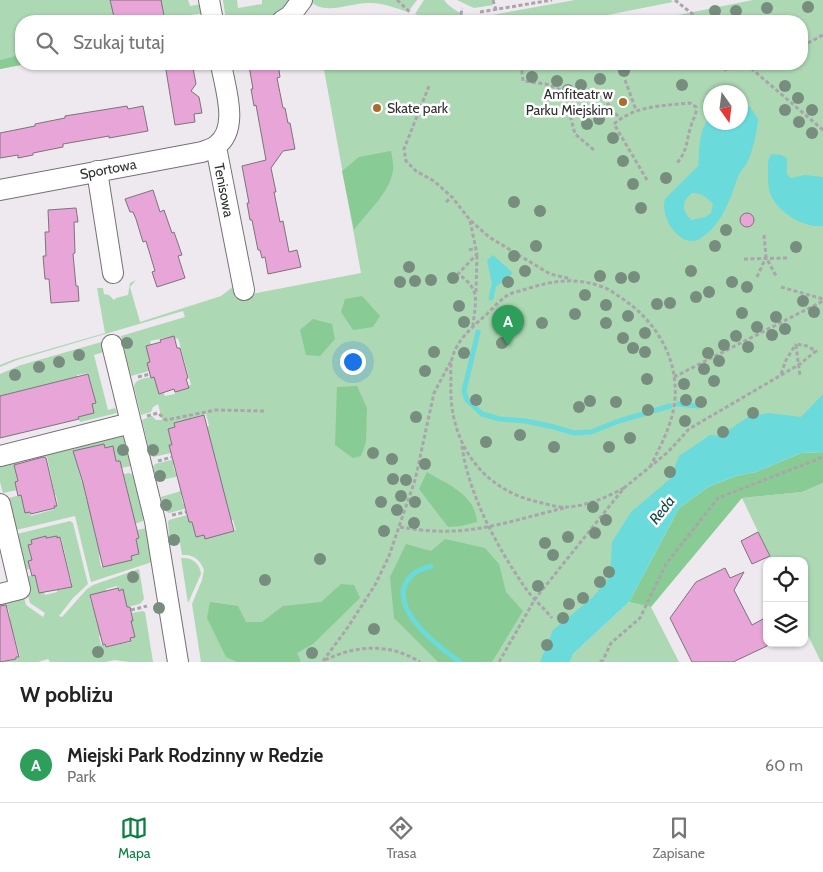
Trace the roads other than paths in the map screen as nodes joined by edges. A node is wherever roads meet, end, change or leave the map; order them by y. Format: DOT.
graph roads {
  1 [pos="209,0"];
  2 [pos="302,0"];
  3 [pos="212,15"];
  4 [pos="291,15"];
  5 [pos="222,70"];
  6 [pos="216,147"];
  7 [pos="96,171"];
  8 [pos="0,190"];
  9 [pos="113,274"];
  10 [pos="244,290"];
  11 [pos="112,345"];
  12 [pos="132,423"];
  13 [pos="0,456"];
  14 [pos="0,504"];
  15 [pos="0,594"];
  16 [pos="178,662"];
  1 -- 3 [label="street"];
  2 -- 4 [label="street"];
  5 -- 6 [label="street, Tenisowa"];
  6 -- 7 [label="street, Sportowa"];
  6 -- 10 [label="street, Tenisowa"];
  7 -- 8 [label="street, Sportowa"];
  7 -- 9 [label="street"];
  11 -- 12 [label="street"];
  12 -- 13 [label="street"];
  12 -- 16 [label="street"];
  14 -- 15 [label="street"];
}
